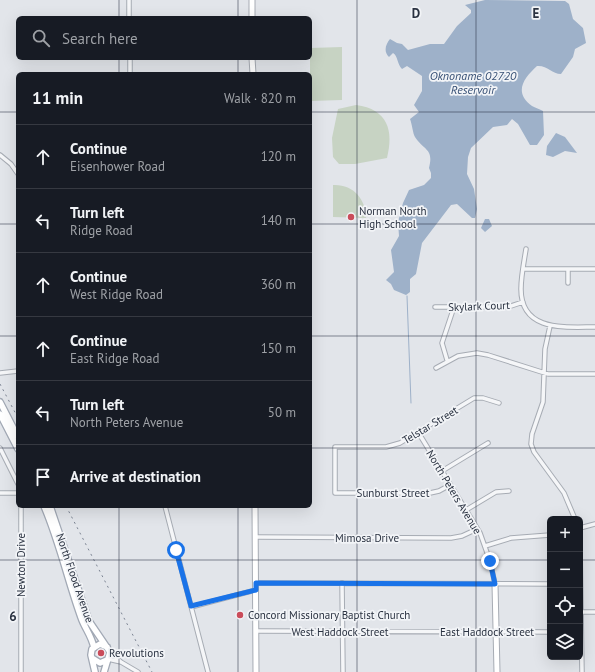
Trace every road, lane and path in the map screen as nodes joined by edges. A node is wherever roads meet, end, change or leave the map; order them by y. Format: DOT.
graph roads {
  1 [pos="129,0"];
  2 [pos="252,0"];
  3 [pos="130,16"];
  4 [pos="252,16"];
  5 [pos="130,60"];
  6 [pos="252,60"];
  7 [pos="130,72"];
  8 [pos="252,72"];
  9 [pos="0,155"];
  10 [pos="16,171"];
  11 [pos="526,249"];
  12 [pos="523,269"];
  13 [pos="568,269"];
  14 [pos="595,269"];
  15 [pos="568,283"];
  16 [pos="523,302"];
  17 [pos="435,307"];
  18 [pos="454,307"];
  19 [pos="550,326"];
  20 [pos="595,327"];
  21 [pos="448,360"];
  22 [pos="436,368"];
  23 [pos="16,371"];
  24 [pos="0,373"];
  25 [pos="545,374"];
  26 [pos="595,374"];
  27 [pos="0,402"];
  28 [pos="499,403"];
  29 [pos="0,414"];
  30 [pos="418,432"];
  31 [pos="16,433"];
  32 [pos="488,443"];
  33 [pos="16,445"];
  34 [pos="0,448"];
  35 [pos="442,471"];
  36 [pos="16,480"];
  37 [pos="450,485"];
  38 [pos="509,491"];
  39 [pos="0,493"];
  40 [pos="16,493"];
  41 [pos="335,493"];
  42 [pos="21,508"];
  43 [pos="45,508"];
  44 [pos="51,508"];
  45 [pos="166,508"];
  46 [pos="255,508"];
  47 [pos="466,510"];
  48 [pos="574,516"];
  49 [pos="595,524"];
  50 [pos="583,527"];
  51 [pos="478,529"];
  52 [pos="547,535"];
  53 [pos="255,537"];
  54 [pos="486,546"];
  55 [pos="256,583"];
  56 [pos="342,583"];
  57 [pos="495,584"];
  58 [pos="547,584"];
  59 [pos="256,590"];
  60 [pos="191,606"];
  61 [pos="583,612"];
  62 [pos="595,612"];
  63 [pos="256,631"];
  64 [pos="343,632"];
  65 [pos="423,632"];
  66 [pos="497,632"];
  67 [pos="547,632"];
  68 [pos="94,648"];
  69 [pos="109,650"];
  70 [pos="92,658"];
  71 [pos="107,660"];
  72 [pos="582,660"];
  73 [pos="121,662"];
  74 [pos="21,672"];
  75 [pos="95,672"];
  76 [pos="104,672"];
  77 [pos="138,672"];
  78 [pos="208,672"];
  79 [pos="256,672"];
  80 [pos="343,672"];
  81 [pos="497,672"];
  82 [pos="582,672"];
  1 -- 3 [label="street"];
  2 -- 4 [label="street"];
  5 -- 7 [label="street"];
  6 -- 8 [label="street"];
  9 -- 10 [label="street"];
  11 -- 12 [label="street"];
  12 -- 13 [label="street"];
  12 -- 16 [label="street"];
  13 -- 14 [label="street"];
  13 -- 15 [label="street"];
  16 -- 18 [label="street, Skylark Court"];
  16 -- 19 [label="street"];
  17 -- 18 [label="street, Skylark Court"];
  18 -- 21 [label="street"];
  19 -- 20 [label="street"];
  19 -- 25 [label="street"];
  21 -- 22 [label="street"];
  21 -- 25 [label="street"];
  23 -- 24 [label="street"];
  25 -- 26 [label="street"];
  25 -- 48 [label="street"];
  27 -- 31 [label="main road"];
  28 -- 30 [label="street, Telstar Street"];
  29 -- 33 [label="main road"];
  30 -- 35 [label="street, North Peters Avenue"];
  30 -- 41 [label="street, Telstar Street"];
  32 -- 35 [label="street"];
  34 -- 36 [label="street"];
  35 -- 37 [label="street, North Peters Avenue"];
  37 -- 41 [label="street, Sunburst Street"];
  37 -- 47 [label="street, North Peters Avenue"];
  38 -- 47 [label="street"];
  39 -- 40 [label="street"];
  42 -- 74 [label="street, Newton Drive"];
  43 -- 68 [label="main road, North Flood Avenue"];
  44 -- 69 [label="main road, North Flood Avenue"];
  45 -- 60 [label="street"];
  46 -- 53 [label="street"];
  47 -- 51 [label="street, North Peters Avenue"];
  49 -- 50 [label="street"];
  51 -- 53 [label="street, Mimosa Drive"];
  51 -- 54 [label="street, North Peters Avenue"];
  52 -- 54 [label="street"];
  53 -- 55 [label="street"];
  54 -- 57 [label="street, North Peters Avenue"];
  55 -- 56 [label="street"];
  55 -- 59 [label="street"];
  56 -- 57 [label="street"];
  56 -- 64 [label="street"];
  57 -- 58 [label="street"];
  57 -- 66 [label="street, North Peters Avenue"];
  59 -- 60 [label="street"];
  59 -- 63 [label="street"];
  60 -- 78 [label="street"];
  61 -- 62 [label="street"];
  63 -- 64 [label="street, West Haddock Street"];
  63 -- 79 [label="street"];
  64 -- 65 [label="street, West Haddock Street"];
  64 -- 80 [label="street"];
  65 -- 66 [label="street, East Haddock Street"];
  66 -- 67 [label="street, East Haddock Street"];
  66 -- 81 [label="street, North Peters Avenue"];
  68 -- 69 [label="main road"];
  68 -- 70 [label="main road"];
  69 -- 71 [label="main road"];
  69 -- 73 [label="street"];
  70 -- 71 [label="main road"];
  70 -- 75 [label="main road"];
  71 -- 73 [label="street"];
  71 -- 76 [label="main road"];
  72 -- 82 [label="street"];
  73 -- 77 [label="street"];
}
